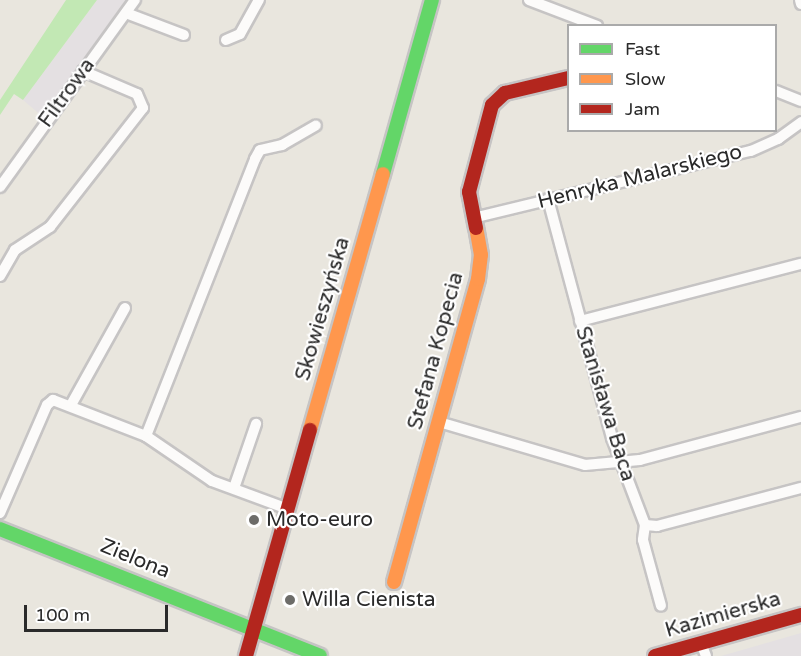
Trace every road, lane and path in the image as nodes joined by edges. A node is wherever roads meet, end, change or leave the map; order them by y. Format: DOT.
graph roads {
  1 [pos="135,0"];
  2 [pos="260,0"];
  3 [pos="432,0"];
  4 [pos="529,0"];
  5 [pos="126,13"];
  6 [pos="592,24"];
  7 [pos="184,35"];
  8 [pos="226,40"];
  9 [pos="83,71"];
  10 [pos="567,78"];
  11 [pos="777,91"];
  12 [pos="801,101"];
  13 [pos="801,122"];
  14 [pos="316,125"];
  15 [pos="0,187"];
  16 [pos="548,199"];
  17 [pos="473,218"];
  18 [pos="801,264"];
  19 [pos="0,276"];
  20 [pos="125,308"];
  21 [pos="580,321"];
  22 [pos="71,405"];
  23 [pos="801,417"];
  24 [pos="439,422"];
  25 [pos="256,424"];
  26 [pos="146,436"];
  27 [pos="622,463"];
  28 [pos="801,488"];
  29 [pos="234,489"];
  30 [pos="288,509"];
  31 [pos="0,513"];
  32 [pos="645,525"];
  33 [pos="0,529"];
  34 [pos="394,582"];
  35 [pos="661,606"];
  36 [pos="801,615"];
  37 [pos="254,630"];
  38 [pos="704,649"];
  39 [pos="246,656"];
  40 [pos="320,656"];
  41 [pos="656,656"];
  1 -- 5 [label="street, Filtrowa"];
  2 -- 8 [label="street"];
  3 -- 30 [label="street, Skowieszyńska"];
  4 -- 6 [label="street"];
  5 -- 7 [label="street"];
  5 -- 9 [label="street, Filtrowa"];
  9 -- 15 [label="street, Filtrowa"];
  9 -- 19 [label="street"];
  10 -- 17 [label="street, Stefana Kopecia"];
  11 -- 12 [label="street"];
  13 -- 16 [label="street, Henryka Malarskiego"];
  14 -- 26 [label="street"];
  16 -- 17 [label="street, Henryka Malarskiego"];
  16 -- 21 [label="street, Stanisława Baca"];
  17 -- 24 [label="street, Stefana Kopecia"];
  18 -- 21 [label="street"];
  20 -- 22 [label="street"];
  21 -- 27 [label="street, Stanisława Baca"];
  22 -- 26 [label="street"];
  22 -- 31 [label="street"];
  23 -- 27 [label="street"];
  24 -- 27 [label="street"];
  24 -- 34 [label="street, Stefana Kopecia"];
  25 -- 29 [label="street"];
  26 -- 29 [label="street"];
  27 -- 32 [label="street, Stanisława Baca"];
  28 -- 32 [label="street"];
  29 -- 30 [label="street"];
  30 -- 37 [label="street, Skowieszyńska"];
  32 -- 35 [label="street, Stanisława Baca"];
  33 -- 37 [label="street, Zielona"];
  36 -- 38 [label="street, Kazimierska"];
  37 -- 39 [label="street, Skowieszyńska"];
  37 -- 40 [label="street"];
  38 -- 41 [label="street, Kazimierska"];
}
